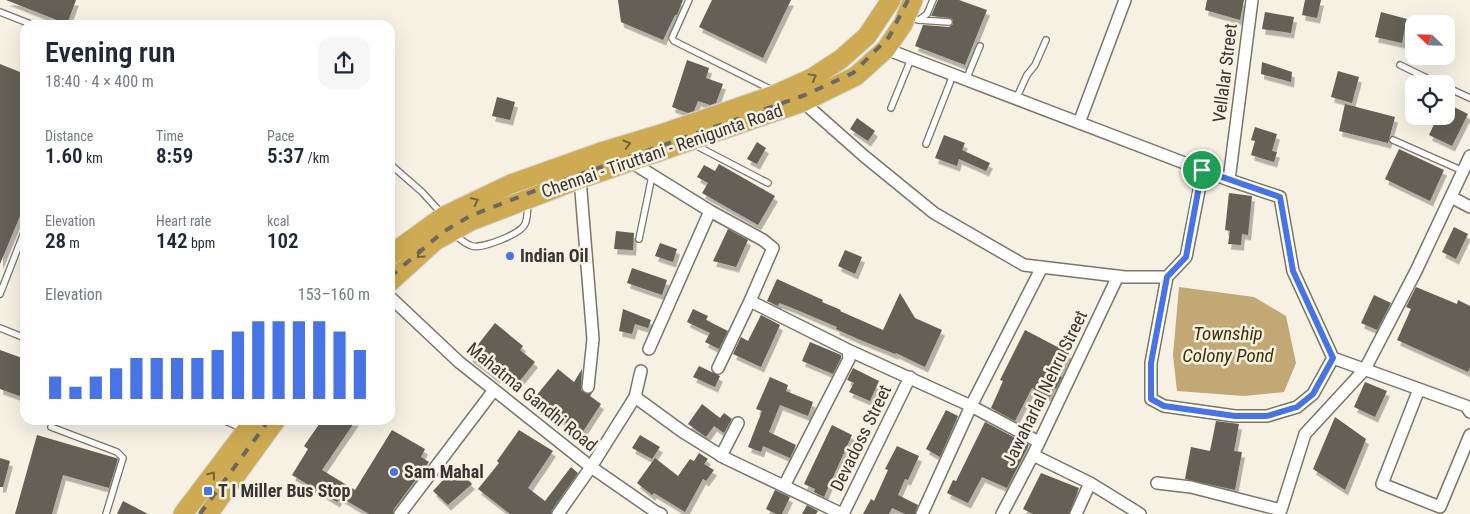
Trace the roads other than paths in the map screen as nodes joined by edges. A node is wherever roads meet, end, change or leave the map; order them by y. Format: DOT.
graph roads {
  1 [pos="689,0"];
  2 [pos="891,0"];
  3 [pos="933,0"];
  4 [pos="1125,0"];
  5 [pos="1252,0"];
  6 [pos="0,12"];
  7 [pos="913,12"];
  8 [pos="20,20"];
  9 [pos="949,22"];
  10 [pos="1046,40"];
  11 [pos="980,46"];
  12 [pos="886,49"];
  13 [pos="911,59"];
  14 [pos="1400,65"];
  15 [pos="953,75"];
  16 [pos="1421,75"];
  17 [pos="966,80"];
  18 [pos="1455,91"];
  19 [pos="778,93"];
  20 [pos="1470,98"];
  21 [pos="1016,99"];
  22 [pos="803,102"];
  23 [pos="891,108"];
  24 [pos="1078,123"];
  25 [pos="1393,140"];
  26 [pos="688,141"];
  27 [pos="926,144"];
  28 [pos="1470,156"];
  29 [pos="631,162"];
  30 [pos="395,168"];
  31 [pos="1202,170"];
  32 [pos="1463,171"];
  33 [pos="652,176"];
  34 [pos="580,179"];
  35 [pos="1229,180"];
  36 [pos="768,183"];
  37 [pos="1451,197"];
  38 [pos="529,198"];
  39 [pos="1470,207"];
  40 [pos="710,211"];
  41 [pos="448,224"];
  42 [pos="639,239"];
  43 [pos="20,243"];
  44 [pos="395,252"];
  45 [pos="1042,267"];
  46 [pos="1118,276"];
  47 [pos="395,277"];
  48 [pos="1167,277"];
  49 [pos="0,294"];
  50 [pos="750,301"];
  51 [pos="395,302"];
  52 [pos="0,328"];
  53 [pos="20,336"];
  54 [pos="649,350"];
  55 [pos="848,350"];
  56 [pos="1333,358"];
  57 [pos="718,368"];
  58 [pos="1364,370"];
  59 [pos="641,371"];
  60 [pos="910,377"];
  61 [pos="588,387"];
  62 [pos="1419,389"];
  63 [pos="494,390"];
  64 [pos="635,397"];
  65 [pos="971,406"];
  66 [pos="1470,412"];
  67 [pos="738,423"];
  68 [pos="238,425"];
  69 [pos="51,427"];
  70 [pos="254,430"];
  71 [pos="1470,435"];
  72 [pos="1040,442"];
  73 [pos="1034,454"];
  74 [pos="721,456"];
  75 [pos="591,467"];
  76 [pos="1090,483"];
  77 [pos="1157,484"];
  78 [pos="784,486"];
  79 [pos="106,514"];
  80 [pos="183,514"];
  81 [pos="208,514"];
  82 [pos="400,514"];
  83 [pos="558,514"];
  84 [pos="661,514"];
  85 [pos="843,514"];
  86 [pos="922,514"];
  87 [pos="1002,514"];
  88 [pos="1076,514"];
  89 [pos="1140,514"];
  1 -- 19 [label="lane"];
  19 -- 2 [label="highway, Chennai - Tiruttani - Renigunta Road, one-way"];
  3 -- 7 [label="lane"];
  4 -- 24 [label="street"];
  5 -- 35 [label="street, Vellalar Street"];
  6 -- 8 [label="lane"];
  7 -- 9 [label="lane"];
  7 -- 12 [label="highway, Chennai - Tiruttani - Renigunta Road"];
  10 -- 21 [label="lane"];
  11 -- 17 [label="lane"];
  12 -- 13 [label="street"];
  12 -- 22 [label="highway, Chennai - Tiruttani - Renigunta Road"];
  13 -- 15 [label="street"];
  13 -- 23 [label="lane"];
  14 -- 16 [label="lane"];
  15 -- 17 [label="street"];
  15 -- 27 [label="lane"];
  17 -- 21 [label="street"];
  18 -- 20 [label="lane"];
  41 -- 19 [label="highway, Chennai - Tiruttani - Renigunta Road, one-way"];
  21 -- 24 [label="street"];
  22 -- 26 [label="highway, Chennai - Tiruttani - Renigunta Road"];
  22 -- 45 [label="street"];
  24 -- 31 [label="street"];
  25 -- 32 [label="lane"];
  26 -- 29 [label="highway, Chennai - Tiruttani - Renigunta Road"];
  26 -- 36 [label="lane"];
  28 -- 32 [label="street"];
  29 -- 33 [label="street"];
  29 -- 34 [label="highway, Chennai - Tiruttani - Renigunta Road"];
  30 -- 41 [label="lane"];
  31 -- 35 [label="street"];
  31 -- 48 [label="street"];
  32 -- 37 [label="street"];
  33 -- 40 [label="street"];
  33 -- 42 [label="lane"];
  34 -- 38 [label="highway, Chennai - Tiruttani - Renigunta Road"];
  34 -- 61 [label="street"];
  35 -- 56 [label="street"];
  37 -- 39 [label="street"];
  37 -- 58 [label="street"];
  38 -- 41 [label="highway, Chennai - Tiruttani - Renigunta Road"];
  38 -- 41 [label="lane"];
  40 -- 50 [label="street"];
  40 -- 54 [label="street"];
  41 -- 44 [label="highway, Chennai - Tiruttani - Renigunta Road"];
  41 -- 47 [label="highway, Chennai - Tiruttani - Renigunta Road, one-way"];
  43 -- 49 [label="lane"];
  45 -- 46 [label="street"];
  45 -- 65 [label="street"];
  46 -- 48 [label="street"];
  46 -- 72 [label="street, Jawaharlal Nehru Street"];
  48 -- 56 [label="street"];
  50 -- 55 [label="street"];
  50 -- 57 [label="street"];
  51 -- 63 [label="street, Mahatma Gandhi Road"];
  52 -- 53 [label="lane"];
  55 -- 60 [label="street"];
  55 -- 78 [label="street"];
  56 -- 58 [label="street"];
  58 -- 62 [label="street"];
  58 -- 77 [label="street"];
  59 -- 64 [label="street"];
  60 -- 65 [label="street"];
  60 -- 85 [label="street, Devadoss Street"];
  62 -- 66 [label="street"];
  62 -- 71 [label="street"];
  63 -- 75 [label="street, Mahatma Gandhi Road"];
  63 -- 82 [label="street"];
  64 -- 74 [label="street"];
  64 -- 75 [label="street"];
  65 -- 72 [label="street"];
  65 -- 86 [label="street"];
  67 -- 74 [label="street"];
  68 -- 70 [label="lane"];
  69 -- 79 [label="lane"];
  80 -- 70 [label="highway, one-way"];
  70 -- 81 [label="highway"];
  72 -- 73 [label="street, Jawaharlal Nehru Street"];
  73 -- 76 [label="street"];
  73 -- 87 [label="street, Jawaharlal Nehru Street"];
  74 -- 78 [label="street"];
  75 -- 83 [label="street"];
  75 -- 84 [label="street, Mahatma Gandhi Road"];
  76 -- 88 [label="street"];
  76 -- 89 [label="street"];
  78 -- 85 [label="street"];
}
